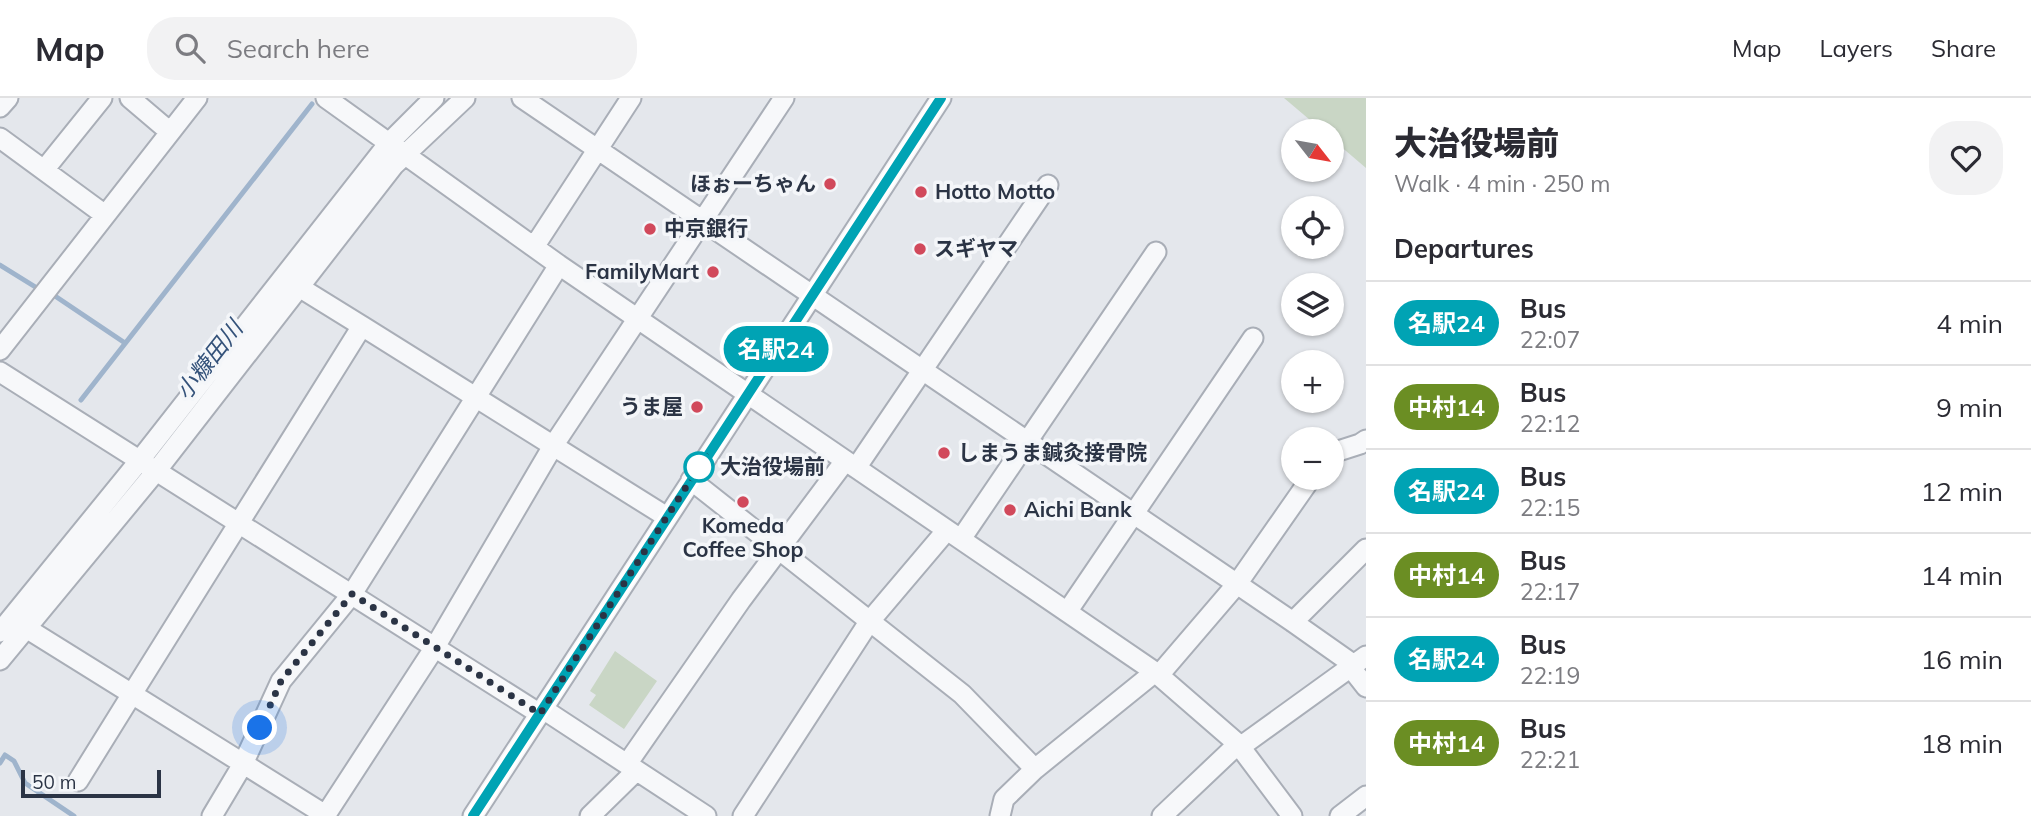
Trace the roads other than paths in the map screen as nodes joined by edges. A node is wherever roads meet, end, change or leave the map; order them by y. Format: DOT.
graph roads {
  1 [pos="8,98"];
  2 [pos="103,98"];
  3 [pos="130,98"];
  4 [pos="197,98"];
  5 [pos="326,98"];
  6 [pos="435,98"];
  7 [pos="465,98"];
  8 [pos="522,98"];
  9 [pos="631,98"];
  10 [pos="784,98"];
  11 [pos="941,98"];
  12 [pos="0,107"];
  13 [pos="170,132"];
  14 [pos="0,138"];
  15 [pos="397,149"];
  16 [pos="597,149"];
  17 [pos="44,170"];
  18 [pos="1048,185"];
  19 [pos="105,215"];
  20 [pos="703,221"];
  21 [pos="534,247"];
  22 [pos="1156,252"];
  23 [pos="559,265"];
  24 [pos="299,287"];
  25 [pos="811,294"];
  26 [pos="638,319"];
  27 [pos="362,326"];
  28 [pos="1253,338"];
  29 [pos="0,350"];
  30 [pos="922,370"];
  31 [pos="3,380"];
  32 [pos="747,393"];
  33 [pos="476,398"];
  34 [pos="1366,440"];
  35 [pos="1027,441"];
  36 [pos="553,446"];
  37 [pos="1344,449"];
  38 [pos="851,464"];
  39 [pos="149,465"];
  40 [pos="691,480"];
  41 [pos="1303,490"];
  42 [pos="1134,513"];
  43 [pos="667,517"];
  44 [pos="239,523"];
  45 [pos="954,535"];
  46 [pos="1366,549"];
  47 [pos="778,550"];
  48 [pos="1237,584"];
  49 [pos="352,594"];
  50 [pos="1067,612"];
  51 [pos="869,622"];
  52 [pos="1293,622"];
  53 [pos="15,625"];
  54 [pos="435,647"];
  55 [pos="0,660"];
  56 [pos="1360,660"];
  57 [pos="1157,674"];
  58 [pos="1366,687"];
  59 [pos="132,694"];
  60 [pos="541,711"];
  61 [pos="1239,745"];
  62 [pos="243,764"];
  63 [pos="632,768"];
  64 [pos="1035,769"];
  65 [pos="78,780"];
  66 [pos="1366,796"];
  67 [pos="212,816"];
  68 [pos="326,816"];
  69 [pos="473,816"];
  70 [pos="590,816"];
  71 [pos="706,816"];
  72 [pos="743,816"];
  73 [pos="1000,816"];
  74 [pos="1163,816"];
  75 [pos="1292,816"];
  76 [pos="1340,816"];
  1 -- 12 [label="street"];
  2 -- 17 [label="street"];
  3 -- 13 [label="street"];
  4 -- 13 [label="street"];
  5 -- 15 [label="street"];
  6 -- 15 [label="street"];
  7 -- 15 [label="street"];
  8 -- 16 [label="street"];
  9 -- 16 [label="street"];
  10 -- 20 [label="street"];
  11 -- 25 [label="street"];
  13 -- 19 [label="street"];
  14 -- 17 [label="street"];
  15 -- 21 [label="street"];
  15 -- 24 [label="street"];
  15 -- 39 [label="street"];
  16 -- 20 [label="street"];
  16 -- 21 [label="street"];
  17 -- 19 [label="street"];
  18 -- 30 [label="street"];
  19 -- 29 [label="street"];
  20 -- 25 [label="street"];
  20 -- 26 [label="street"];
  21 -- 23 [label="street"];
  22 -- 35 [label="street"];
  23 -- 26 [label="street"];
  23 -- 33 [label="street"];
  24 -- 27 [label="street"];
  24 -- 39 [label="street"];
  25 -- 30 [label="street"];
  25 -- 32 [label="street"];
  26 -- 32 [label="street"];
  26 -- 36 [label="street"];
  27 -- 33 [label="street"];
  27 -- 44 [label="street"];
  28 -- 42 [label="street"];
  30 -- 35 [label="street"];
  30 -- 38 [label="street"];
  31 -- 39 [label="street"];
  32 -- 38 [label="street"];
  32 -- 40 [label="street"];
  33 -- 36 [label="street"];
  33 -- 49 [label="street"];
  34 -- 37 [label="street"];
  35 -- 42 [label="street"];
  35 -- 45 [label="street"];
  36 -- 43 [label="street"];
  36 -- 54 [label="street"];
  38 -- 45 [label="street"];
  38 -- 47 [label="street"];
  39 -- 44 [label="street"];
  39 -- 53 [label="street"];
  40 -- 43 [label="street"];
  40 -- 47 [label="street"];
  41 -- 48 [label="street"];
  42 -- 48 [label="street"];
  42 -- 50 [label="street"];
  43 -- 60 [label="street"];
  44 -- 49 [label="street"];
  44 -- 59 [label="street"];
  45 -- 50 [label="street"];
  45 -- 51 [label="street"];
  46 -- 52 [label="street"];
  47 -- 51 [label="street"];
  47 -- 63 [label="street"];
  48 -- 52 [label="street"];
  48 -- 57 [label="street"];
  49 -- 54 [label="street"];
  49 -- 62 [label="street"];
  50 -- 57 [label="street"];
  51 -- 64 [label="street"];
  51 -- 72 [label="street"];
  52 -- 56 [label="street"];
  53 -- 55 [label="street"];
  53 -- 59 [label="street"];
  54 -- 60 [label="street"];
  54 -- 68 [label="street"];
  56 -- 58 [label="street"];
  56 -- 61 [label="street"];
  57 -- 61 [label="street"];
  57 -- 64 [label="street"];
  59 -- 62 [label="street"];
  59 -- 65 [label="street"];
  60 -- 63 [label="street"];
  60 -- 69 [label="street"];
  61 -- 74 [label="street"];
  61 -- 75 [label="street"];
  62 -- 67 [label="street"];
  62 -- 68 [label="street"];
  63 -- 70 [label="street"];
  63 -- 71 [label="street"];
  64 -- 73 [label="street"];
  66 -- 76 [label="street"];
}
